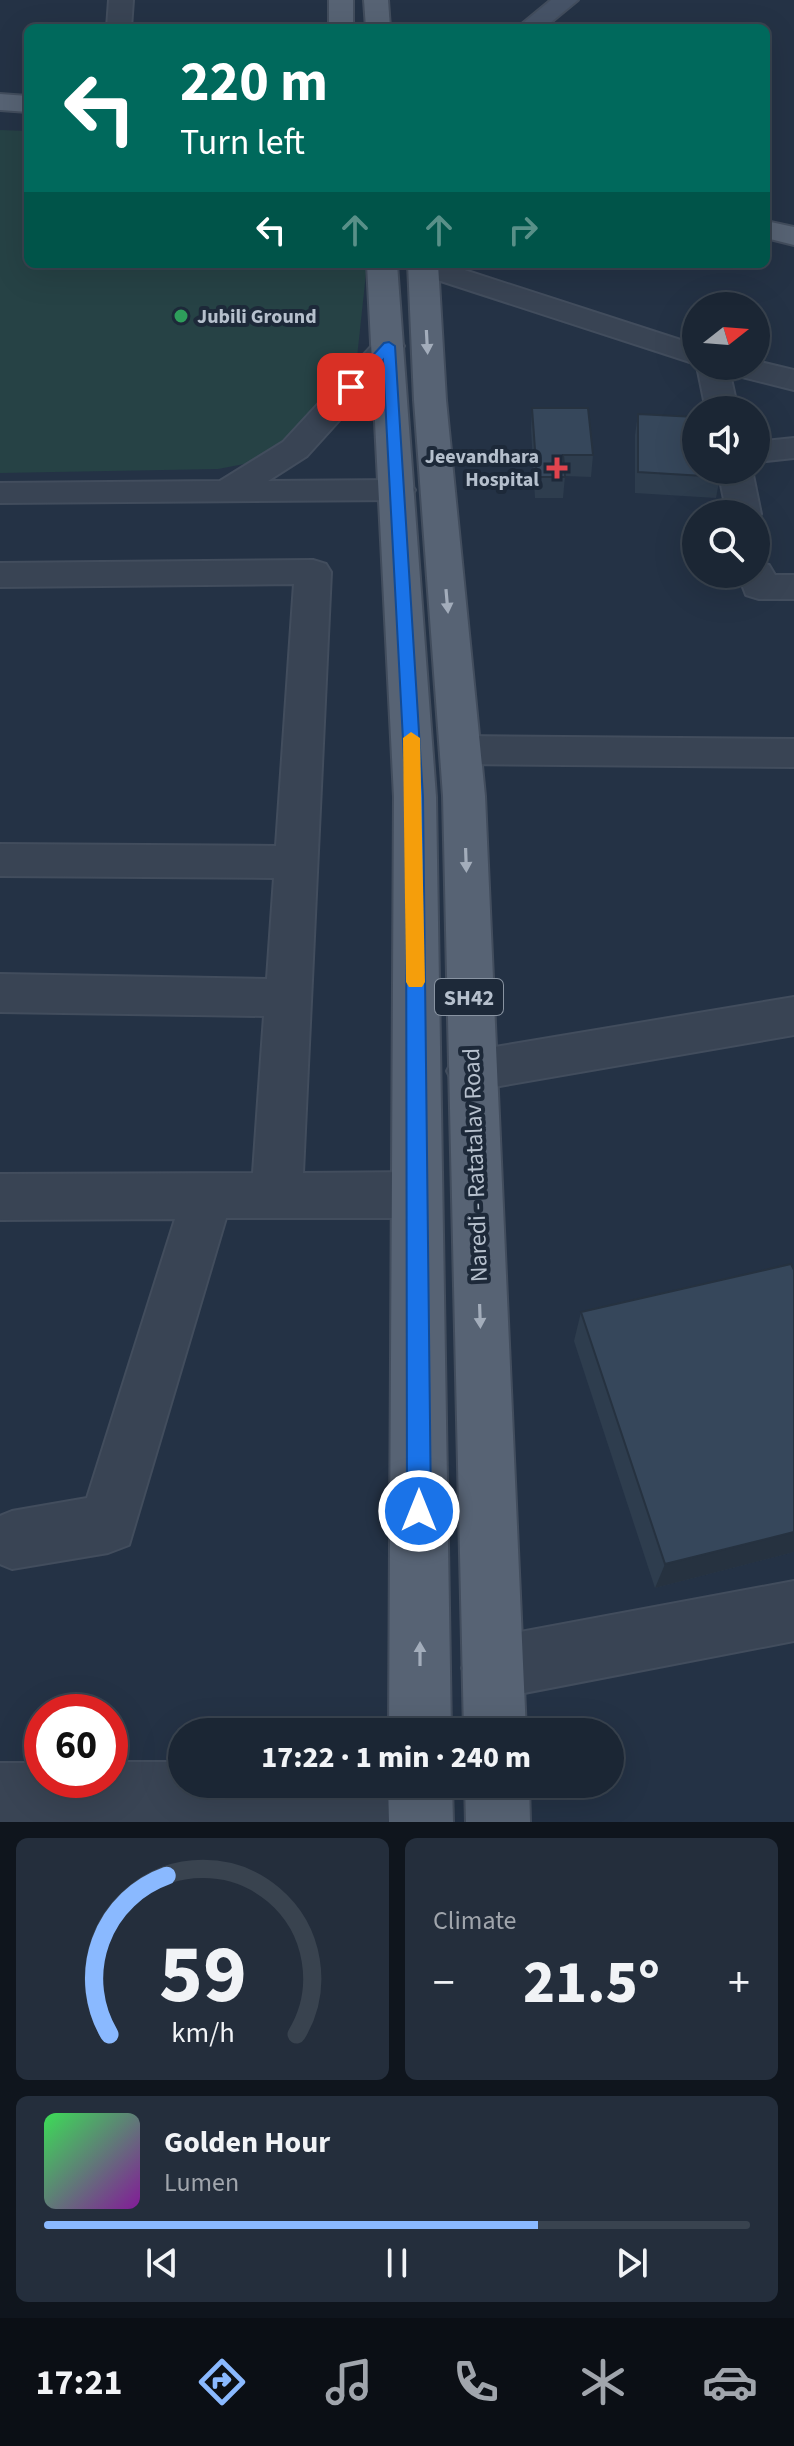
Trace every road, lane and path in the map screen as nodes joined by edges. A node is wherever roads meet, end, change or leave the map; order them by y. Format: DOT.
graph roads {
  1 [pos="121,0"];
  2 [pos="341,0"];
  3 [pos="376,0"];
  4 [pos="566,0"];
  5 [pos="119,24"];
  6 [pos="341,24"];
  7 [pos="378,24"];
  8 [pos="534,24"];
  9 [pos="0,87"];
  10 [pos="24,89"];
  11 [pos="0,102"];
  12 [pos="24,104"];
  13 [pos="770,207"];
  14 [pos="794,213"];
  15 [pos="770,230"];
  16 [pos="794,236"];
  17 [pos="409,268"];
  18 [pos="410,268"];
  19 [pos="420,268"];
  20 [pos="389,346"];
  21 [pos="682,351"];
  22 [pos="770,374"];
  23 [pos="794,380"];
  24 [pos="794,448"];
  25 [pos="770,451"];
  26 [pos="398,490"];
  27 [pos="228,491"];
  28 [pos="0,493"];
  29 [pos="0,575"];
  30 [pos="770,587"];
  31 [pos="794,587"];
  32 [pos="460,750"];
  33 [pos="794,753"];
  34 [pos="0,860"];
  35 [pos="296,862"];
  36 [pos="0,993"];
  37 [pos="288,998"];
  38 [pos="794,1016"];
  39 [pos="471,1071"];
  40 [pos="417,1195"];
  41 [pos="207,1196"];
  42 [pos="277,1196"];
  43 [pos="0,1197"];
  44 [pos="12,1540"];
  45 [pos="794,1611"];
  46 [pos="493,1668"];
  47 [pos="420,1718"];
  48 [pos="495,1718"];
  49 [pos="168,1790"];
  50 [pos="0,1795"];
  51 [pos="497,1798"];
  52 [pos="498,1822"];
  1 -- 5 [label="street"];
  2 -- 6 [label="main road"];
  3 -- 7 [label="main road"];
  4 -- 8 [label="street"];
  9 -- 10 [label="main road"];
  11 -- 12 [label="main road"];
  13 -- 14 [label="main road"];
  15 -- 16 [label="main road"];
  17 -- 20 [label="main road, SH42"];
  18 -- 32 [label="main road, Naredi - Ratatalav Road / SH42, one-way"];
  19 -- 21 [label="street"];
  20 -- 26 [label="main road, SH42"];
  20 -- 27 [label="street"];
  22 -- 23 [label="street"];
  24 -- 25 [label="street"];
  26 -- 27 [label="street"];
  26 -- 40 [label="main road, SH42"];
  27 -- 28 [label="street"];
  29 -- 35 [label="street"];
  30 -- 31 [label="street"];
  32 -- 33 [label="street"];
  32 -- 39 [label="main road, Naredi - Ratatalav Road / SH42, one-way"];
  34 -- 35 [label="street"];
  35 -- 37 [label="street"];
  36 -- 37 [label="street"];
  37 -- 42 [label="street"];
  38 -- 39 [label="street"];
  39 -- 46 [label="main road, Naredi - Ratatalav Road / SH42, one-way"];
  40 -- 42 [label="street"];
  47 -- 40 [label="main road, SH42, one-way"];
  41 -- 42 [label="street"];
  41 -- 43 [label="street"];
  41 -- 44 [label="street"];
  45 -- 46 [label="street"];
  46 -- 48 [label="main road, Naredi - Ratatalav Road / SH42"];
  49 -- 50 [label="street"];
  51 -- 52 [label="main road"];
}
